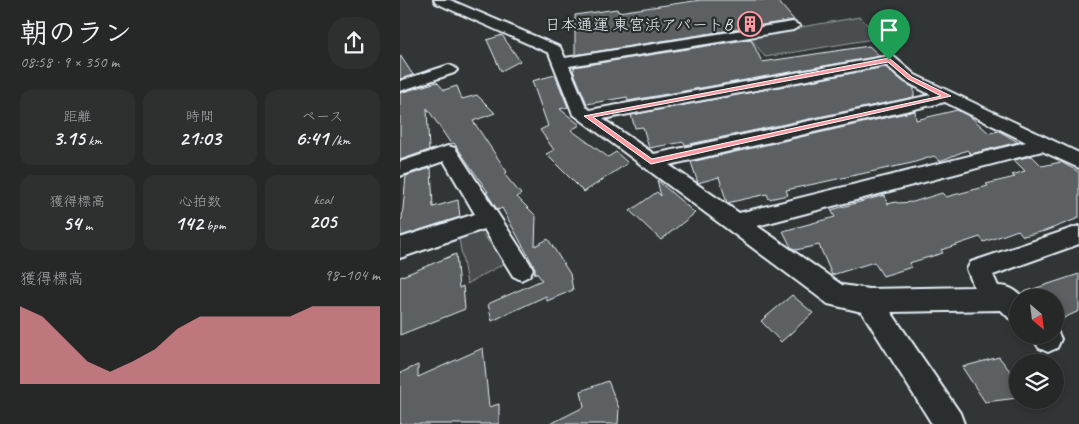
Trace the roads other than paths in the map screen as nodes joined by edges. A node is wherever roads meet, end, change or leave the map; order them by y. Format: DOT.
graph roads {
  1 [pos="440,0"];
  2 [pos="793,26"];
  3 [pos="560,63"];
  4 [pos="449,70"];
  5 [pos="400,86"];
  6 [pos="948,96"];
  7 [pos="587,116"];
  8 [pos="1044,144"];
  9 [pos="1079,161"];
  10 [pos="651,162"];
  11 [pos="400,169"];
  12 [pos="489,218"];
  13 [pos="735,223"];
  14 [pos="1079,235"];
  15 [pos="400,248"];
  16 [pos="521,269"];
  17 [pos="991,298"];
  18 [pos="869,301"];
  19 [pos="1009,301"];
  20 [pos="949,424"];
  1 -- 3 [label="street"];
  2 -- 3 [label="street"];
  3 -- 7 [label="street"];
  4 -- 5 [label="street"];
  6 -- 7 [label="street"];
  6 -- 8 [label="street"];
  6 -- 10 [label="street"];
  7 -- 10 [label="street"];
  8 -- 9 [label="street"];
  8 -- 13 [label="street"];
  10 -- 13 [label="street"];
  11 -- 12 [label="street"];
  12 -- 15 [label="street"];
  12 -- 16 [label="street"];
  13 -- 18 [label="street"];
  14 -- 17 [label="street"];
  17 -- 18 [label="street"];
  17 -- 19 [label="street"];
  18 -- 20 [label="street"];
}
